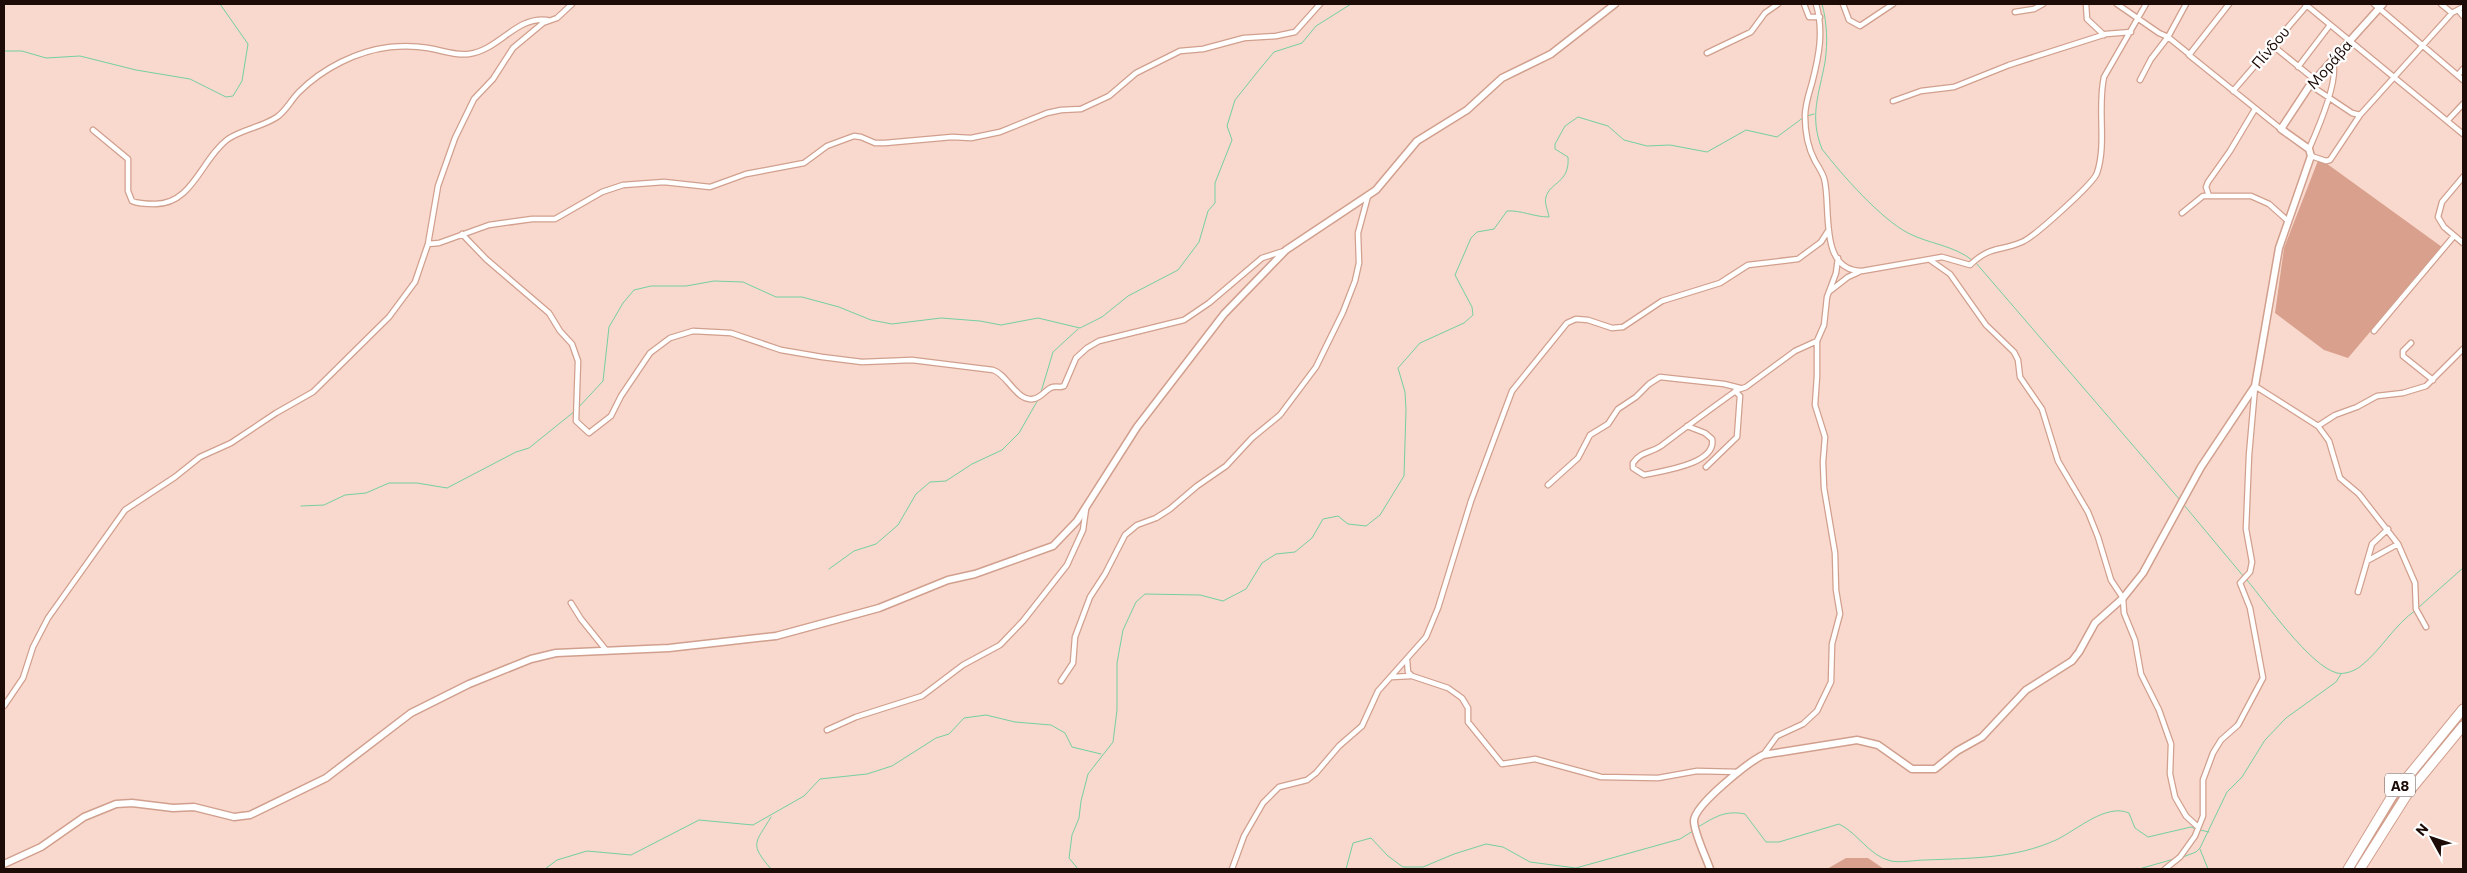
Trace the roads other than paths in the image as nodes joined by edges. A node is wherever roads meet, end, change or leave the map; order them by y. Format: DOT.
graph roads {
  1 [pos="572,4"];
  2 [pos="1320,4"];
  3 [pos="1615,4"];
  4 [pos="1778,4"];
  5 [pos="1804,4"];
  6 [pos="1816,4"];
  7 [pos="1843,4"];
  8 [pos="1893,4"];
  9 [pos="2043,4"];
  10 [pos="2086,4"];
  11 [pos="2117,4"];
  12 [pos="2146,4"];
  13 [pos="2186,4"];
  14 [pos="2229,4"];
  15 [pos="2306,4"];
  16 [pos="2441,4"];
  17 [pos="2379,5"];
  18 [pos="2463,7"];
  19 [pos="2458,10"];
  20 [pos="2015,12"];
  21 [pos="2452,13"];
  22 [pos="2463,16"];
  23 [pos="1820,17"];
  24 [pos="2138,18"];
  25 [pos="549,20"];
  26 [pos="2330,25"];
  27 [pos="2131,32"];
  28 [pos="2104,35"];
  29 [pos="2168,36"];
  30 [pos="2349,41"];
  31 [pos="2272,45"];
  32 [pos="2424,45"];
  33 [pos="1707,53"];
  34 [pos="2190,56"];
  35 [pos="2331,59"];
  36 [pos="2298,67"];
  37 [pos="2463,69"];
  38 [pos="2458,75"];
  39 [pos="2393,78"];
  40 [pos="2140,80"];
  41 [pos="2463,80"];
  42 [pos="2312,82"];
  43 [pos="2233,92"];
  44 [pos="2328,96"];
  45 [pos="1893,101"];
  46 [pos="2463,104"];
  47 [pos="2255,108"];
  48 [pos="2360,115"];
  49 [pos="2448,120"];
  50 [pos="2281,129"];
  51 [pos="93,130"];
  52 [pos="2463,134"];
  53 [pos="2310,152"];
  54 [pos="2463,177"];
  55 [pos="1368,196"];
  56 [pos="2209,196"];
  57 [pos="2182,213"];
  58 [pos="2288,221"];
  59 [pos="1828,231"];
  60 [pos="462,234"];
  61 [pos="2454,236"];
  62 [pos="2463,243"];
  63 [pos="428,244"];
  64 [pos="1286,250"];
  65 [pos="1838,258"];
  66 [pos="1930,260"];
  67 [pos="1862,272"];
  68 [pos="1829,292"];
  69 [pos="2374,331"];
  70 [pos="1817,341"];
  71 [pos="2411,343"];
  72 [pos="2463,349"];
  73 [pos="2433,380"];
  74 [pos="2255,386"];
  75 [pos="1738,390"];
  76 [pos="1687,426"];
  77 [pos="2318,426"];
  78 [pos="1706,468"];
  79 [pos="1548,485"];
  80 [pos="1087,508"];
  81 [pos="2388,529"];
  82 [pos="2398,544"];
  83 [pos="2366,561"];
  84 [pos="2358,592"];
  85 [pos="2123,598"];
  86 [pos="572,603"];
  87 [pos="2426,627"];
  88 [pos="606,650"];
  89 [pos="1407,660"];
  90 [pos="1392,676"];
  91 [pos="1412,676"];
  92 [pos="1061,681"];
  93 [pos="4,706"];
  94 [pos="2463,709"];
  95 [pos="2463,726"];
  96 [pos="826,730"];
  97 [pos="1763,755"];
  98 [pos="1740,772"];
  99 [pos="2198,827"];
  100 [pos="4,864"];
  101 [pos="1232,869"];
  102 [pos="1710,869"];
  103 [pos="2165,869"];
  104 [pos="2348,869"];
  105 [pos="2360,869"];
  1 -- 25 [label="street"];
  2 -- 60 [label="street"];
  3 -- 55 [label="street"];
  4 -- 33 [label="street"];
  5 -- 23 [label="street"];
  6 -- 23 [label="street"];
  7 -- 8 [label="street"];
  9 -- 20 [label="street"];
  10 -- 28 [label="street"];
  11 -- 24 [label="street"];
  12 -- 24 [label="street"];
  13 -- 29 [label="street"];
  14 -- 34 [label="street"];
  15 -- 26 [label="street"];
  15 -- 31 [label="street, Πίνδου"];
  16 -- 21 [label="street"];
  17 -- 30 [label="street, Μοράβα"];
  17 -- 32 [label="street"];
  18 -- 19 [label="street"];
  19 -- 21 [label="street"];
  19 -- 22 [label="street"];
  21 -- 32 [label="street"];
  23 -- 59 [label="street"];
  24 -- 27 [label="street"];
  24 -- 29 [label="street"];
  25 -- 51 [label="street"];
  25 -- 63 [label="street"];
  26 -- 30 [label="street"];
  26 -- 36 [label="street"];
  27 -- 28 [label="street"];
  27 -- 66 [label="street"];
  28 -- 45 [label="street"];
  29 -- 34 [label="street"];
  29 -- 40 [label="street"];
  30 -- 35 [label="street, Μοράβα"];
  30 -- 39 [label="street"];
  31 -- 36 [label="street"];
  31 -- 43 [label="street, Πίνδου"];
  32 -- 38 [label="street"];
  32 -- 39 [label="street"];
  34 -- 43 [label="street"];
  35 -- 42 [label="street, Μοράβα"];
  35 -- 44 [label="street"];
  36 -- 42 [label="street"];
  37 -- 38 [label="street"];
  38 -- 41 [label="street"];
  39 -- 48 [label="street"];
  39 -- 49 [label="street"];
  42 -- 44 [label="street"];
  42 -- 50 [label="street, Μοράβα"];
  43 -- 47 [label="street"];
  44 -- 48 [label="street"];
  44 -- 53 [label="street"];
  46 -- 49 [label="street"];
  47 -- 50 [label="street"];
  47 -- 56 [label="street"];
  48 -- 53 [label="street"];
  49 -- 52 [label="street"];
  50 -- 53 [label="street"];
  53 -- 58 [label="street"];
  54 -- 61 [label="street"];
  55 -- 64 [label="street"];
  55 -- 92 [label="street"];
  56 -- 57 [label="street"];
  56 -- 58 [label="street"];
  58 -- 74 [label="street"];
  59 -- 65 [label="street"];
  59 -- 89 [label="street"];
  60 -- 63 [label="street"];
  60 -- 64 [label="street"];
  61 -- 62 [label="street"];
  61 -- 69 [label="street"];
  63 -- 93 [label="street"];
  64 -- 80 [label="street"];
  65 -- 67 [label="street"];
  65 -- 68 [label="street"];
  66 -- 67 [label="street"];
  66 -- 85 [label="street"];
  67 -- 68 [label="street"];
  68 -- 70 [label="street"];
  70 -- 75 [label="street"];
  70 -- 97 [label="street"];
  71 -- 73 [label="street"];
  72 -- 73 [label="street"];
  73 -- 77 [label="street"];
  74 -- 77 [label="street"];
  74 -- 85 [label="street"];
  74 -- 99 [label="street"];
  75 -- 76 [label="street"];
  75 -- 78 [label="street"];
  75 -- 79 [label="street"];
  76 -- 76 [label="street"];
  77 -- 81 [label="street"];
  80 -- 88 [label="street"];
  80 -- 96 [label="street"];
  81 -- 82 [label="street"];
  81 -- 83 [label="street"];
  82 -- 83 [label="street"];
  82 -- 87 [label="street"];
  83 -- 84 [label="street"];
  85 -- 97 [label="street"];
  85 -- 99 [label="street"];
  86 -- 88 [label="street"];
  88 -- 100 [label="street"];
  89 -- 90 [label="street"];
  89 -- 91 [label="street"];
  90 -- 91 [label="street"];
  90 -- 101 [label="street"];
  91 -- 98 [label="street"];
  94 -- 104 [label="highway, Α8"];
  95 -- 105 [label="highway, Α8"];
  97 -- 98 [label="street"];
  98 -- 102 [label="street"];
  99 -- 103 [label="street"];
}
